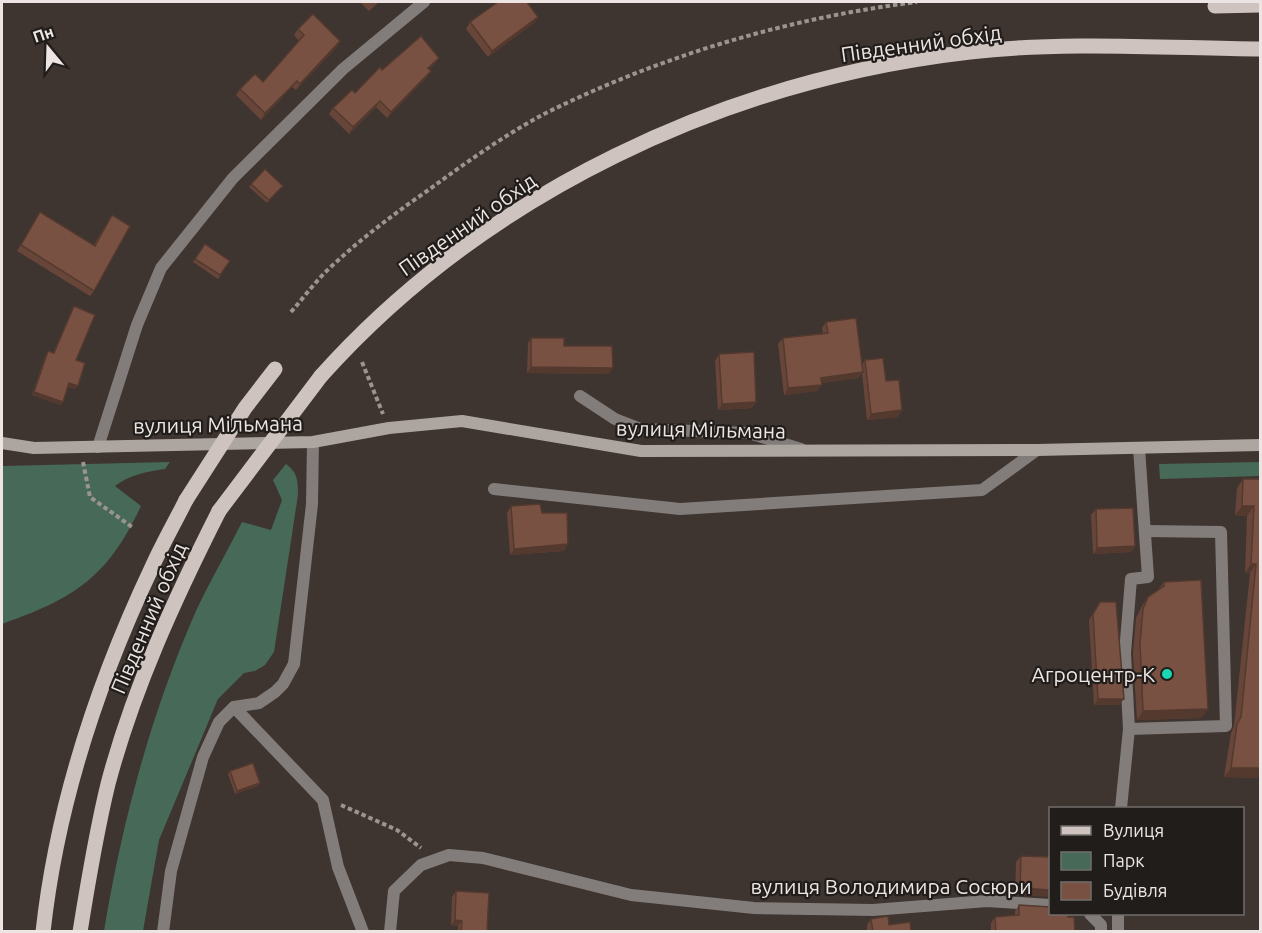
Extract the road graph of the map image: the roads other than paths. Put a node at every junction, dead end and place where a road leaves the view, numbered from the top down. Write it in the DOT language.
graph roads {
  1 [pos="424,2"];
  2 [pos="1260,5"];
  3 [pos="1215,6"];
  4 [pos="1260,49"];
  5 [pos="275,369"];
  6 [pos="580,396"];
  7 [pos="313,442"];
  8 [pos="2,443"];
  9 [pos="1260,445"];
  10 [pos="98,447"];
  11 [pos="1139,448"];
  12 [pos="1037,450"];
  13 [pos="805,451"];
  14 [pos="494,489"];
  15 [pos="1146,531"];
  16 [pos="234,707"];
  17 [pos="1129,729"];
  18 [pos="1121,807"];
  19 [pos="1049,905"];
  20 [pos="1091,915"];
  21 [pos="1118,915"];
  22 [pos="43,932"];
  23 [pos="80,932"];
  24 [pos="163,932"];
  25 [pos="363,932"];
  26 [pos="390,932"];
  27 [pos="1101,932"];
  28 [pos="1118,932"];
  1 -- 10 [label="street"];
  2 -- 3 [label="main road"];
  4 -- 23 [label="main road, Південний обхід, bridge"];
  5 -- 22 [label="main road, Південний обхід, bridge"];
  6 -- 13 [label="street"];
  7 -- 10 [label="street, вулиця Мільмана"];
  7 -- 13 [label="street, вулиця Мільмана"];
  7 -- 16 [label="street"];
  8 -- 10 [label="street, вулиця Мільмана"];
  9 -- 11 [label="street, вулиця Мільмана"];
  11 -- 12 [label="street, вулиця Мільмана"];
  11 -- 15 [label="street"];
  12 -- 13 [label="street, вулиця Мільмана"];
  12 -- 14 [label="street"];
  15 -- 17 [label="street"];
  15 -- 17 [label="street"];
  16 -- 24 [label="street"];
  16 -- 25 [label="street"];
  17 -- 18 [label="street"];
  19 -- 26 [label="street, вулиця Володимира Сосюри"];
  20 -- 27 [label="street"];
  21 -- 28 [label="street"];
}
